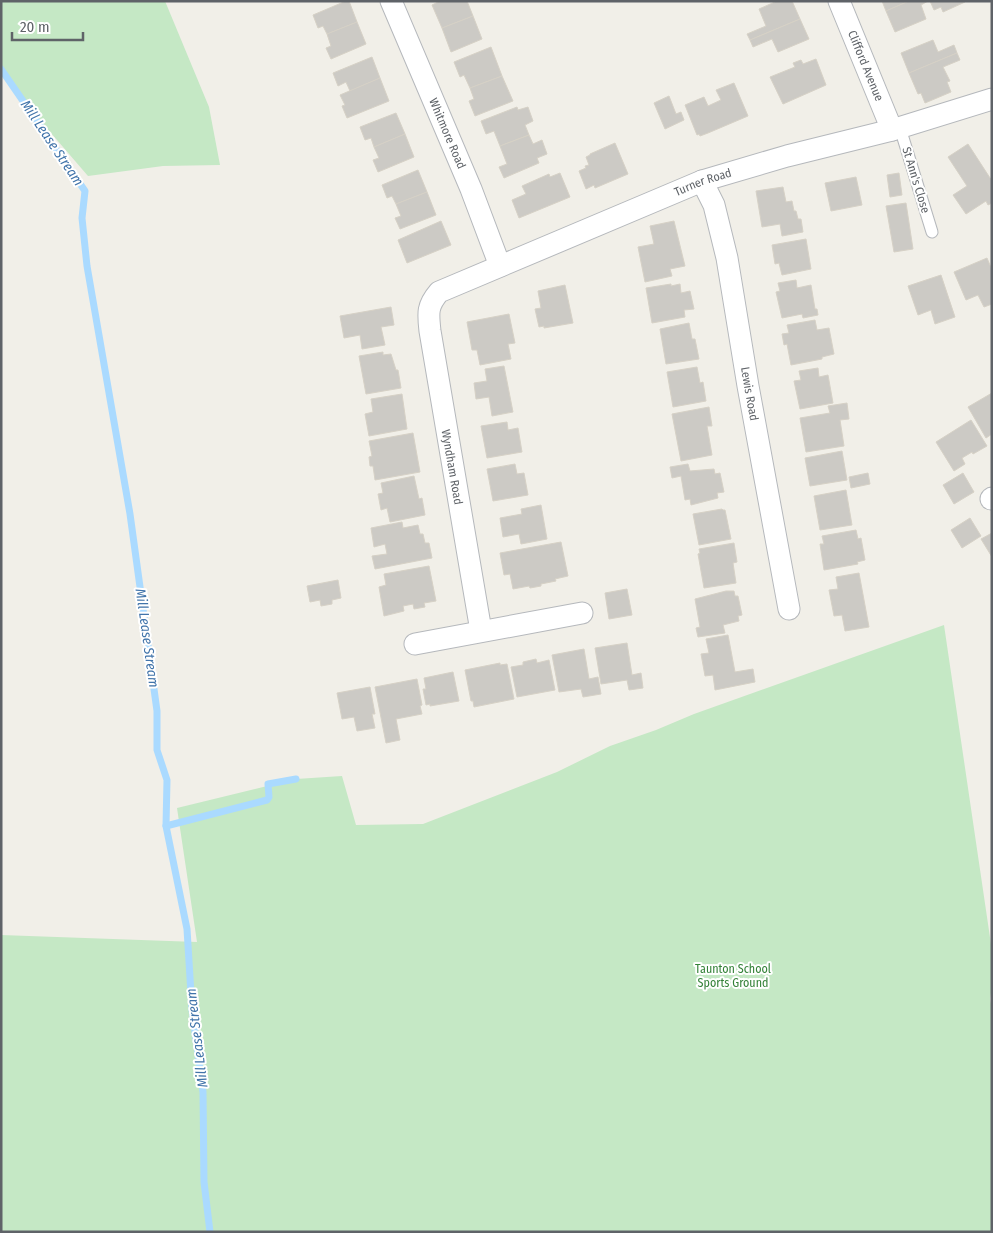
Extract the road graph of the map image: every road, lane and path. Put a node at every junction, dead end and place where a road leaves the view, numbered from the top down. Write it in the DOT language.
graph roads {
  1 [pos="391,1"];
  2 [pos="839,1"];
  3 [pos="992,100"];
  4 [pos="896,129"];
  5 [pos="702,181"];
  6 [pos="932,232"];
  7 [pos="500,266"];
  8 [pos="430,302"];
  9 [pos="789,609"];
  10 [pos="582,613"];
  11 [pos="480,632"];
  12 [pos="415,644"];
  1 -- 7 [label="street, Whitmore Road"];
  2 -- 4 [label="street, Clifford Avenue"];
  3 -- 4 [label="street, Turner Road"];
  4 -- 5 [label="street, Turner Road"];
  4 -- 6 [label="lane, St Ann's Close"];
  5 -- 7 [label="street, Turner Road"];
  5 -- 9 [label="street, Lewis Road"];
  7 -- 8 [label="street, Turner Road"];
  8 -- 11 [label="street, Wyndham Road"];
  10 -- 11 [label="street"];
  11 -- 12 [label="street"];
}
